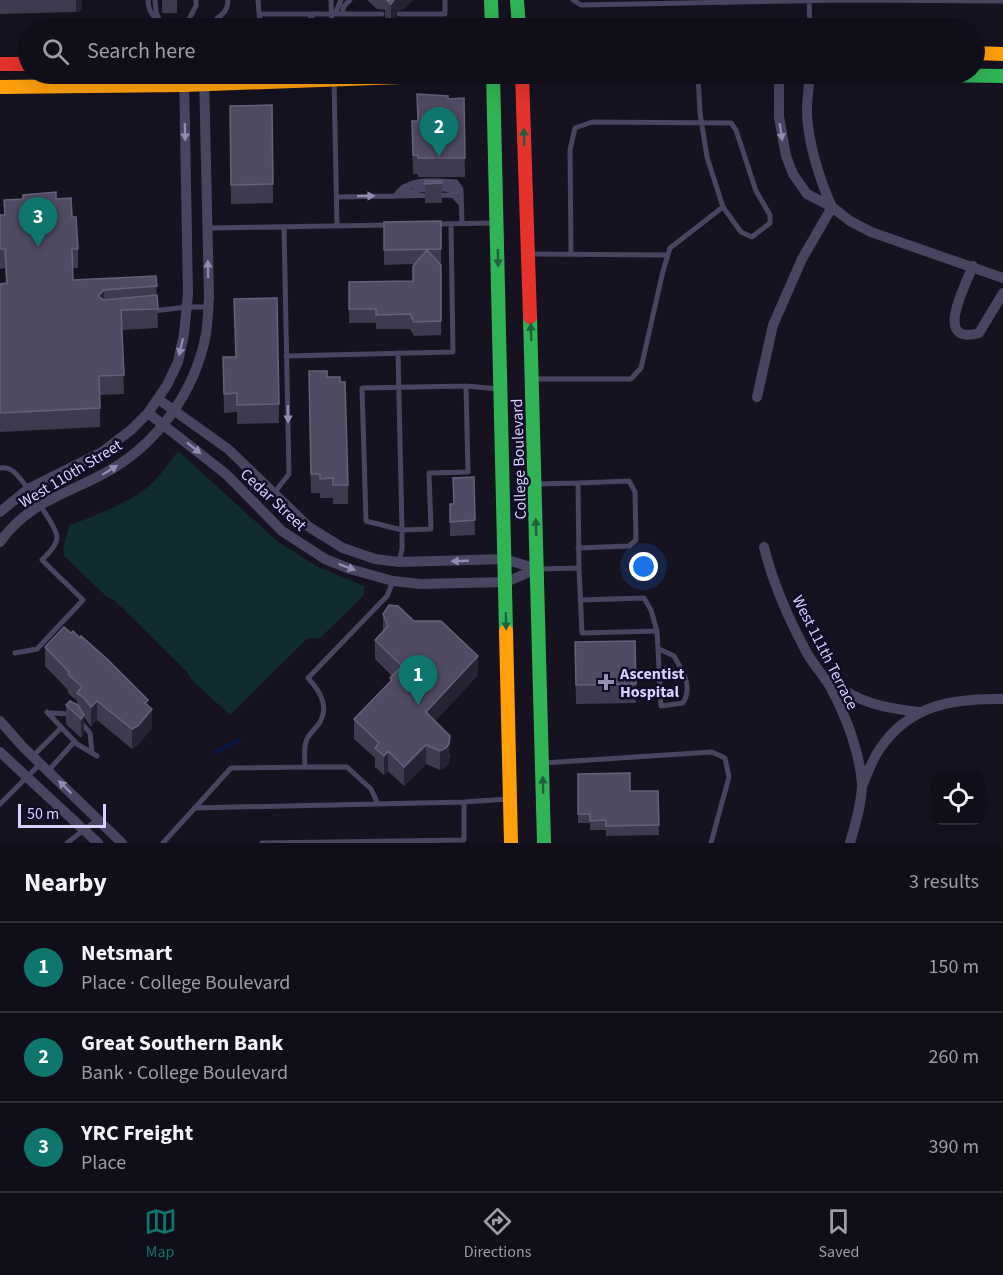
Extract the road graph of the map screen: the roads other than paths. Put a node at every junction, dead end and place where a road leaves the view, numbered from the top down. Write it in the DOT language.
graph roads {
  1 [pos="148,0"];
  2 [pos="155,0"];
  3 [pos="195,0"];
  4 [pos="228,0"];
  5 [pos="258,0"];
  6 [pos="334,0"];
  7 [pos="341,0"];
  8 [pos="350,0"];
  9 [pos="445,0"];
  10 [pos="491,0"];
  11 [pos="517,0"];
  12 [pos="573,0"];
  13 [pos="809,0"];
  14 [pos="845,0"];
  15 [pos="736,1"];
  16 [pos="1003,1"];
  17 [pos="259,14"];
  18 [pos="314,14"];
  19 [pos="333,14"];
  20 [pos="342,14"];
  21 [pos="382,14"];
  22 [pos="399,14"];
  23 [pos="155,18"];
  24 [pos="158,18"];
  25 [pos="189,18"];
  26 [pos="216,18"];
  27 [pos="260,18"];
  28 [pos="311,18"];
  29 [pos="333,18"];
  30 [pos="492,18"];
  31 [pos="518,18"];
  32 [pos="810,18"];
  33 [pos="985,53"];
  34 [pos="1003,54"];
  35 [pos="0,64"];
  36 [pos="18,64"];
  37 [pos="985,75"];
  38 [pos="1003,75"];
  39 [pos="69,84"];
  40 [pos="184,84"];
  41 [pos="204,84"];
  42 [pos="336,84"];
  43 [pos="493,84"];
  44 [pos="522,84"];
  45 [pos="699,84"];
  46 [pos="778,84"];
  47 [pos="809,84"];
  48 [pos="0,87"];
  49 [pos="702,122"];
  50 [pos="395,196"];
  51 [pos="336,197"];
  52 [pos="461,200"];
  53 [pos="723,207"];
  54 [pos="832,207"];
  55 [pos="462,223"];
  56 [pos="497,223"];
  57 [pos="429,224"];
  58 [pos="451,224"];
  59 [pos="396,225"];
  60 [pos="337,226"];
  61 [pos="284,227"];
  62 [pos="207,228"];
  63 [pos="186,229"];
  64 [pos="528,254"];
  65 [pos="571,255"];
  66 [pos="668,255"];
  67 [pos="974,266"];
  68 [pos="1003,278"];
  69 [pos="1003,293"];
  70 [pos="187,307"];
  71 [pos="208,307"];
  72 [pos="147,311"];
  73 [pos="398,353"];
  74 [pos="286,356"];
  75 [pos="532,379"];
  76 [pos="466,386"];
  77 [pos="398,387"];
  78 [pos="501,389"];
  79 [pos="756,397"];
  80 [pos="158,399"];
  81 [pos="174,409"];
  82 [pos="148,413"];
  83 [pos="164,425"];
  84 [pos="0,468"];
  85 [pos="578,483"];
  86 [pos="535,484"];
  87 [pos="28,489"];
  88 [pos="273,494"];
  89 [pos="39,506"];
  90 [pos="0,512"];
  91 [pos="402,530"];
  92 [pos="0,542"];
  93 [pos="764,547"];
  94 [pos="579,548"];
  95 [pos="505,559"];
  96 [pos="399,562"];
  97 [pos="579,568"];
  98 [pos="537,569"];
  99 [pos="393,581"];
  100 [pos="506,582"];
  101 [pos="580,600"];
  102 [pos="657,631"];
  103 [pos="659,649"];
  104 [pos="15,653"];
  105 [pos="824,677"];
  106 [pos="1003,699"];
  107 [pos="919,712"];
  108 [pos="0,721"];
  109 [pos="62,728"];
  110 [pos="75,741"];
  111 [pos="0,752"];
  112 [pos="543,762"];
  113 [pos="41,763"];
  114 [pos="305,767"];
  115 [pos="27,778"];
  116 [pos="862,787"];
  117 [pos="510,799"];
  118 [pos="464,802"];
  119 [pos="0,804"];
  120 [pos="378,804"];
  121 [pos="194,808"];
  122 [pos="98,819"];
  123 [pos="84,831"];
  124 [pos="67,843"];
  125 [pos="98,843"];
  126 [pos="122,843"];
  127 [pos="162,843"];
  128 [pos="262,843"];
  129 [pos="511,843"];
  130 [pos="544,843"];
  131 [pos="711,843"];
  132 [pos="850,843"];
  1 -- 23 [label="lane"];
  2 -- 24 [label="lane"];
  3 -- 25 [label="lane"];
  4 -- 26 [label="lane"];
  5 -- 17 [label="lane"];
  6 -- 19 [label="lane"];
  7 -- 19 [label="lane"];
  8 -- 20 [label="lane"];
  9 -- 22 [label="lane"];
  10 -- 30 [label="main road"];
  11 -- 31 [label="main road"];
  12 -- 15 [label="lane"];
  13 -- 14 [label="lane"];
  13 -- 15 [label="lane"];
  13 -- 32 [label="lane"];
  14 -- 16 [label="lane"];
  17 -- 18 [label="lane"];
  17 -- 27 [label="lane"];
  18 -- 19 [label="lane"];
  18 -- 28 [label="lane"];
  19 -- 20 [label="lane"];
  19 -- 29 [label="lane"];
  20 -- 21 [label="lane"];
  33 -- 34 [label="main road"];
  35 -- 36 [label="main road"];
  37 -- 38 [label="main road"];
  39 -- 48 [label="main road"];
  40 -- 63 [label="street, West 110th Street, one-way"];
  41 -- 62 [label="street, West 110th Street"];
  42 -- 51 [label="lane"];
  43 -- 56 [label="main road, College Boulevard"];
  64 -- 44 [label="main road, College Boulevard, one-way"];
  45 -- 49 [label="lane"];
  46 -- 54 [label="street, one-way"];
  47 -- 54 [label="street"];
  49 -- 53 [label="lane"];
  49 -- 53 [label="lane"];
  49 -- 65 [label="lane"];
  51 -- 50 [label="lane, one-way"];
  50 -- 52 [label="lane"];
  50 -- 52 [label="lane"];
  51 -- 60 [label="lane"];
  52 -- 55 [label="lane"];
  53 -- 66 [label="lane"];
  54 -- 67 [label="street"];
  54 -- 79 [label="street"];
  55 -- 56 [label="lane"];
  55 -- 58 [label="lane"];
  56 -- 78 [label="main road, College Boulevard, one-way"];
  57 -- 58 [label="lane"];
  58 -- 73 [label="lane"];
  59 -- 60 [label="lane"];
  60 -- 61 [label="lane"];
  61 -- 62 [label="lane"];
  61 -- 74 [label="lane"];
  62 -- 63 [label="street"];
  71 -- 62 [label="street, West 110th Street, one-way"];
  63 -- 70 [label="street, West 110th Street"];
  64 -- 65 [label="lane"];
  75 -- 64 [label="main road, College Boulevard, one-way"];
  65 -- 66 [label="lane"];
  66 -- 75 [label="lane"];
  67 -- 68 [label="street"];
  67 -- 69 [label="street"];
  70 -- 71 [label="lane"];
  70 -- 72 [label="lane"];
  70 -- 80 [label="street, West 110th Street, one-way"];
  71 -- 81 [label="street, West 110th Street"];
  73 -- 74 [label="lane"];
  73 -- 77 [label="lane"];
  74 -- 88 [label="lane, one-way"];
  75 -- 86 [label="main road, College Boulevard"];
  76 -- 77 [label="lane"];
  76 -- 78 [label="lane"];
  76 -- 91 [label="lane"];
  77 -- 91 [label="lane"];
  77 -- 91 [label="lane"];
  78 -- 95 [label="main road, College Boulevard"];
  80 -- 81 [label="street, Cedar Street"];
  80 -- 82 [label="street, West 110th Street"];
  81 -- 83 [label="street, West 110th Street"];
  81 -- 88 [label="street, Cedar Street"];
  82 -- 83 [label="street, Cedar Street"];
  82 -- 87 [label="street, West 110th Street"];
  89 -- 83 [label="street, West 110th Street, one-way"];
  83 -- 99 [label="street, Cedar Street, one-way"];
  84 -- 87 [label="lane"];
  85 -- 86 [label="lane"];
  85 -- 94 [label="lane"];
  85 -- 94 [label="lane"];
  98 -- 86 [label="main road, College Boulevard, one-way"];
  87 -- 89 [label="lane"];
  87 -- 90 [label="street, West 110th Street"];
  88 -- 96 [label="street, Cedar Street"];
  89 -- 92 [label="street, West 110th Street"];
  89 -- 104 [label="lane"];
  91 -- 96 [label="lane"];
  93 -- 105 [label="street, West 111th Terrace"];
  94 -- 97 [label="lane"];
  95 -- 96 [label="street, Cedar Street, one-way"];
  95 -- 98 [label="street, Cedar Street"];
  95 -- 100 [label="main road, College Boulevard"];
  96 -- 99 [label="street"];
  97 -- 98 [label="lane"];
  97 -- 101 [label="lane"];
  98 -- 100 [label="street, Cedar Street"];
  98 -- 112 [label="main road, College Boulevard"];
  99 -- 100 [label="street, Cedar Street"];
  99 -- 114 [label="lane"];
  100 -- 117 [label="main road, College Boulevard, one-way"];
  101 -- 102 [label="lane"];
  101 -- 102 [label="lane"];
  102 -- 103 [label="lane"];
  103 -- 103 [label="lane"];
  105 -- 107 [label="street"];
  105 -- 116 [label="street, West 111th Terrace"];
  106 -- 107 [label="street"];
  107 -- 116 [label="street"];
  108 -- 113 [label="street"];
  109 -- 110 [label="lane"];
  109 -- 110 [label="lane"];
  109 -- 113 [label="lane"];
  110 -- 113 [label="lane"];
  111 -- 115 [label="street"];
  130 -- 112 [label="main road, College Boulevard, one-way"];
  112 -- 131 [label="lane"];
  113 -- 115 [label="lane"];
  122 -- 113 [label="street, one-way"];
  114 -- 120 [label="lane"];
  114 -- 121 [label="lane"];
  115 -- 119 [label="lane"];
  115 -- 123 [label="street"];
  116 -- 132 [label="street, West 111th Terrace"];
  117 -- 118 [label="lane"];
  117 -- 129 [label="main road, College Boulevard"];
  118 -- 120 [label="lane"];
  118 -- 128 [label="lane"];
  120 -- 121 [label="lane"];
  121 -- 127 [label="lane"];
  122 -- 123 [label="lane"];
  122 -- 126 [label="street"];
  123 -- 124 [label="lane"];
  123 -- 125 [label="street"];
}
